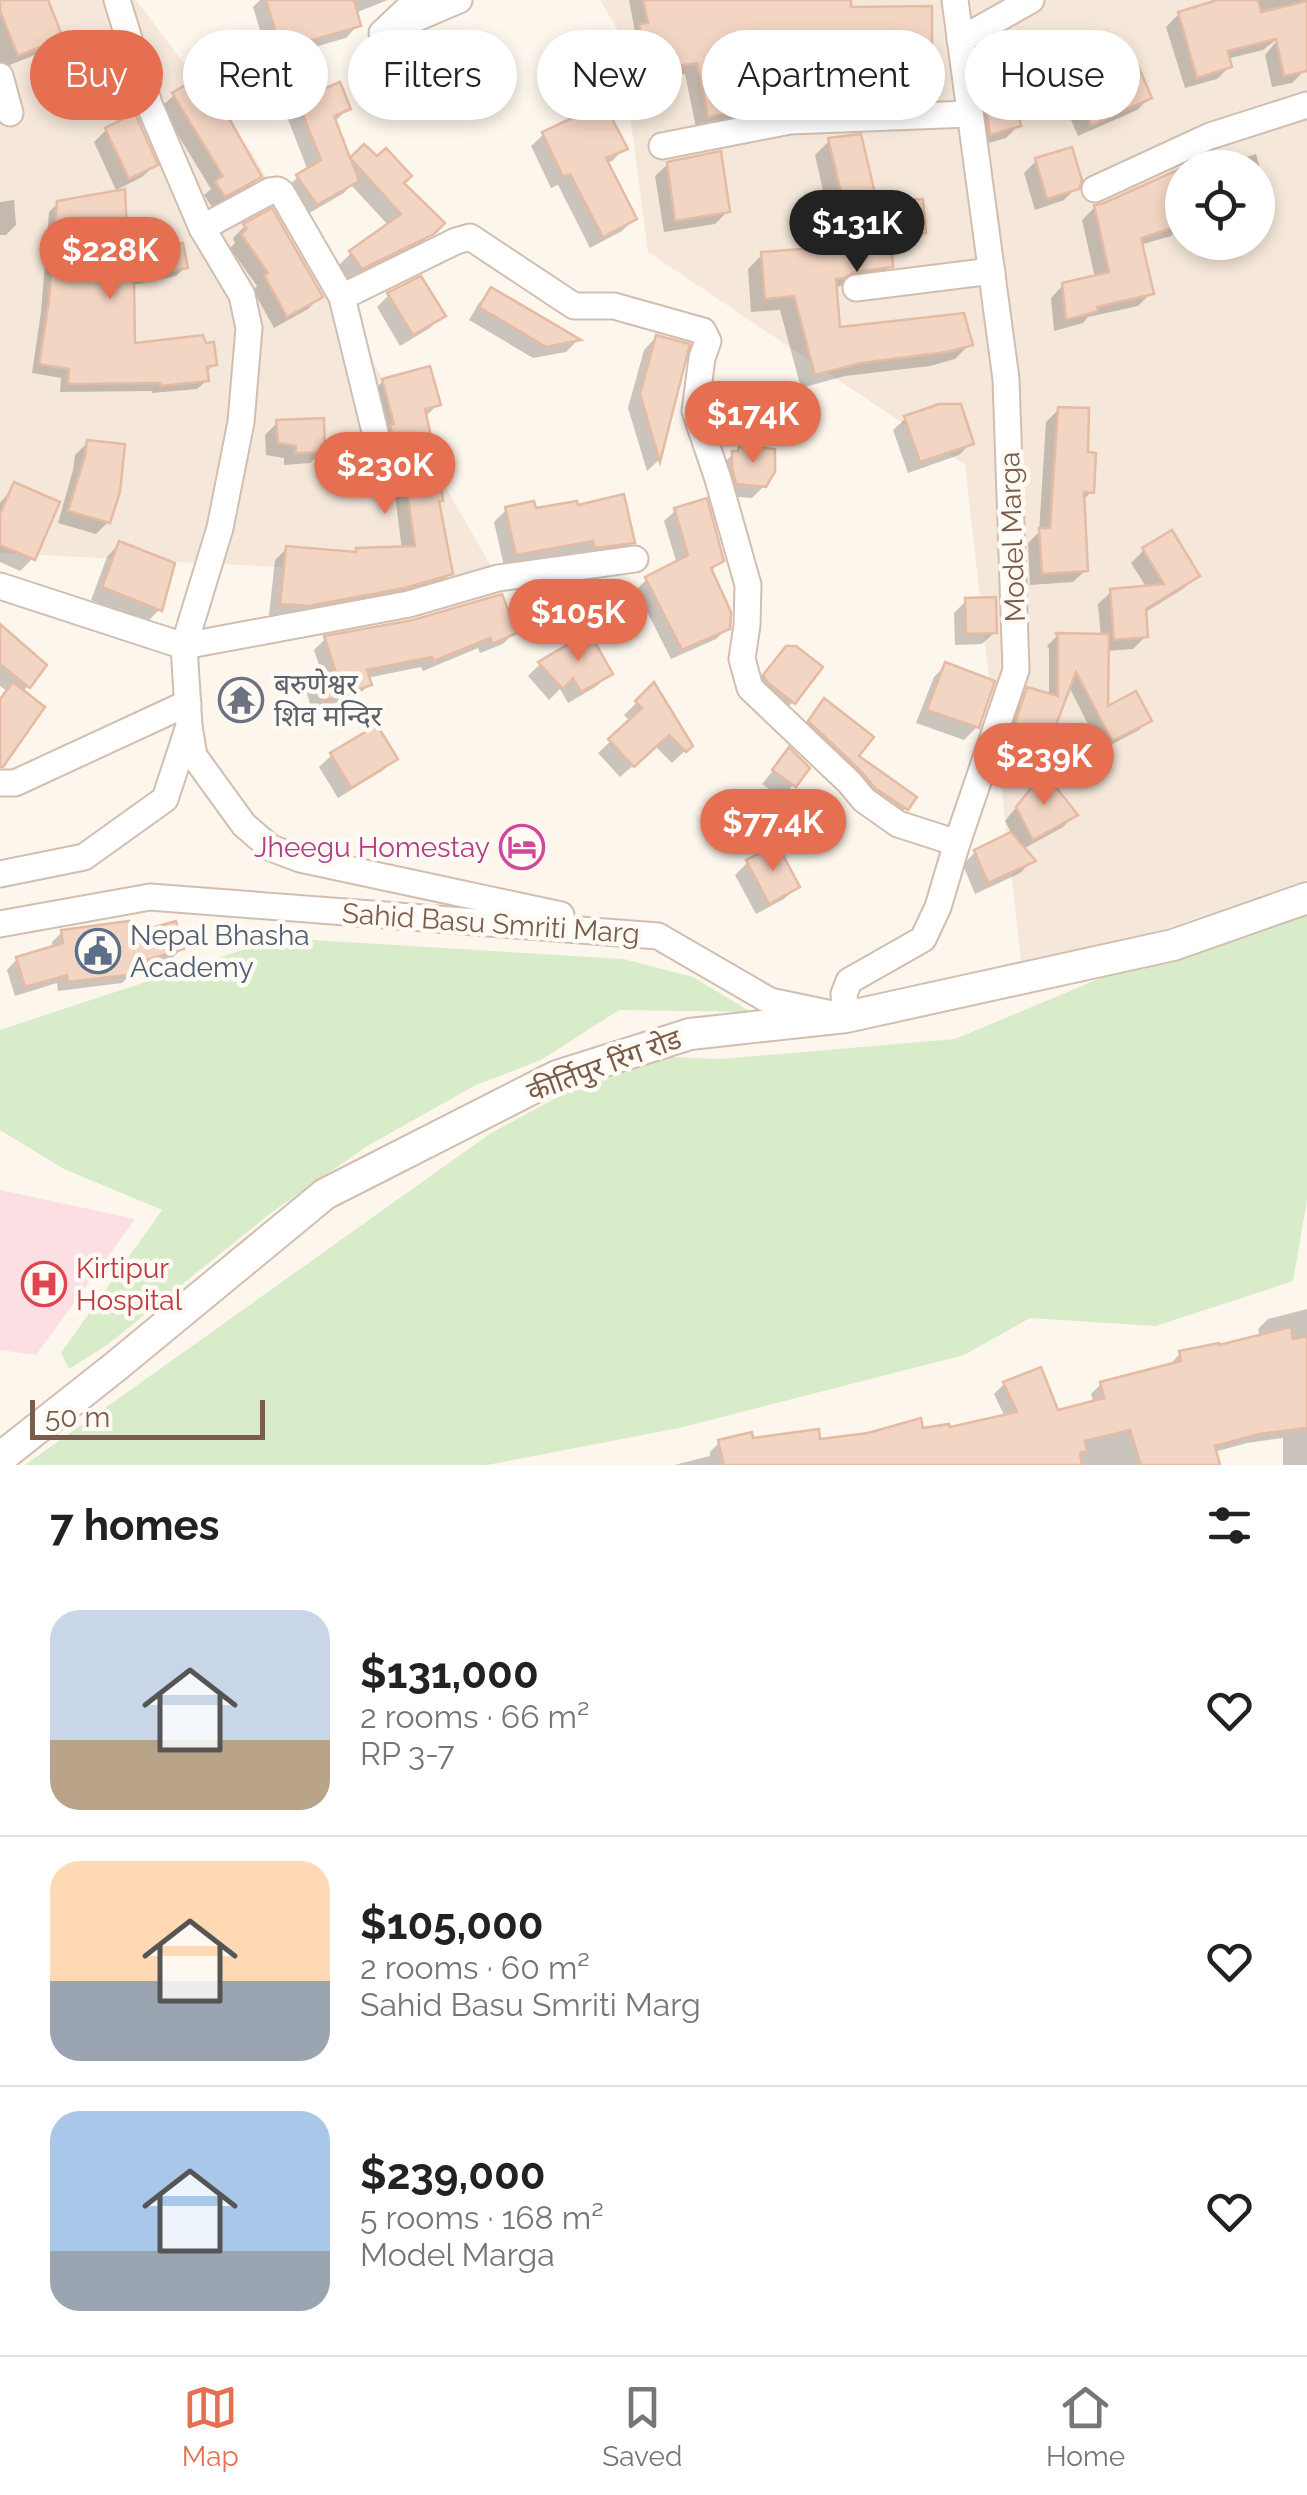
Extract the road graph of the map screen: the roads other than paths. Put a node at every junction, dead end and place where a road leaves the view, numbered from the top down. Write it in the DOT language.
graph roads {
  1 [pos="117,0"];
  2 [pos="416,0"];
  3 [pos="459,0"];
  4 [pos="955,0"];
  5 [pos="1031,0"];
  6 [pos="960,40"];
  7 [pos="0,76"];
  8 [pos="965,81"];
  9 [pos="1307,105"];
  10 [pos="10,113"];
  11 [pos="965,114"];
  12 [pos="970,120"];
  13 [pos="662,146"];
  14 [pos="1095,189"];
  15 [pos="202,228"];
  16 [pos="992,271"];
  17 [pos="856,288"];
  18 [pos="342,297"];
  19 [pos="376,436"];
  20 [pos="634,559"];
  21 [pos="0,586"];
  22 [pos="184,646"];
  23 [pos="188,714"];
  24 [pos="0,783"];
  25 [pos="957,843"];
  26 [pos="0,874"];
  27 [pos="1307,898"];
  28 [pos="0,924"];
  29 [pos="658,936"];
  30 [pos="846,1018"];
  31 [pos="0,1458"];
  1 -- 15 [label="street"];
  2 -- 3 [label="street"];
  4 -- 6 [label="street, Model Marga"];
  5 -- 6 [label="street"];
  6 -- 8 [label="street, Model Marga"];
  7 -- 10 [label="street"];
  9 -- 14 [label="street"];
  11 -- 13 [label="street"];
  12 -- 16 [label="street, Model Marga"];
  15 -- 18 [label="street"];
  15 -- 22 [label="street"];
  16 -- 17 [label="street"];
  16 -- 25 [label="street, Model Marga"];
  18 -- 19 [label="street"];
  18 -- 25 [label="street"];
  20 -- 22 [label="street"];
  21 -- 22 [label="street"];
  22 -- 23 [label="street"];
  23 -- 24 [label="street"];
  23 -- 26 [label="street"];
  23 -- 29 [label="street"];
  25 -- 30 [label="street, Model Marga"];
  27 -- 30 [label="street, कीर्तिपुर रिंग रोड"];
  28 -- 29 [label="street, Sahid Basu Smriti Marg"];
  29 -- 30 [label="street, Sahid Basu Smriti Marg"];
  30 -- 31 [label="street, कीर्तिपुर रिंग रोड"];
}
